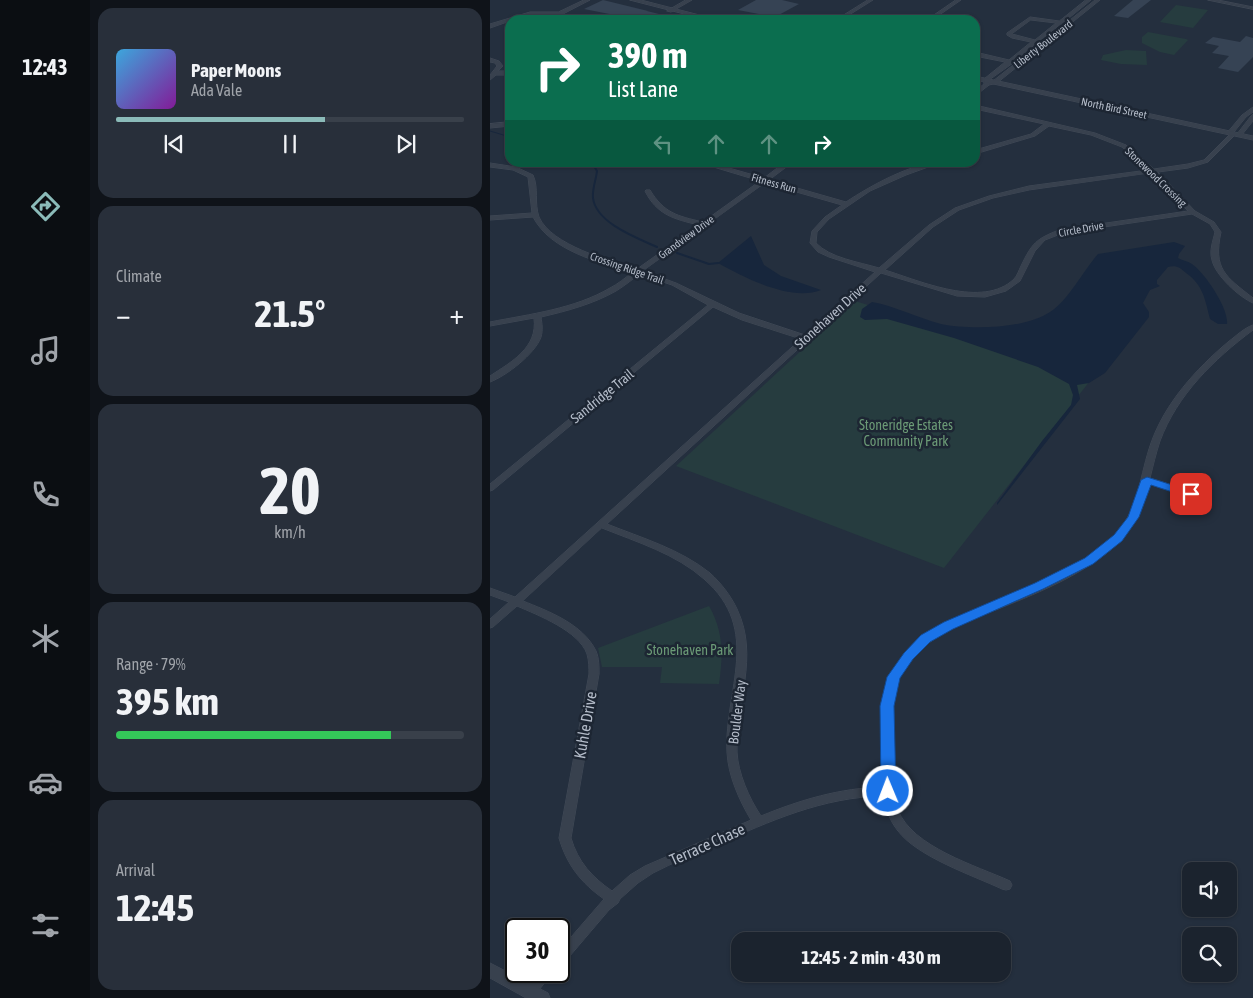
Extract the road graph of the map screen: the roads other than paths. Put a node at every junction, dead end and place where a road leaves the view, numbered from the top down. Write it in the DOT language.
graph roads {
  1 [pos="588,0"];
  2 [pos="623,0"];
  3 [pos="634,0"];
  4 [pos="690,0"];
  5 [pos="871,0"];
  6 [pos="959,0"];
  7 [pos="1089,0"];
  8 [pos="1098,0"];
  9 [pos="1210,0"];
  10 [pos="1253,8"];
  11 [pos="671,10"];
  12 [pos="524,15"];
  13 [pos="687,15"];
  14 [pos="694,15"];
  15 [pos="846,15"];
  16 [pos="936,15"];
  17 [pos="505,21"];
  18 [pos="1060,22"];
  19 [pos="1068,24"];
  20 [pos="490,26"];
  21 [pos="1034,42"];
  22 [pos="1043,44"];
  23 [pos="980,55"];
  24 [pos="490,60"];
  25 [pos="1010,62"];
  26 [pos="1019,62"];
  27 [pos="505,74"];
  28 [pos="492,75"];
  29 [pos="980,81"];
  30 [pos="989,82"];
  31 [pos="980,90"];
  32 [pos="980,108"];
  33 [pos="1253,109"];
  34 [pos="1253,117"];
  35 [pos="505,124"];
  36 [pos="1048,124"];
  37 [pos="490,126"];
  38 [pos="1233,135"];
  39 [pos="1253,140"];
  40 [pos="980,151"];
  41 [pos="490,165"];
  42 [pos="505,167"];
  43 [pos="506,167"];
  44 [pos="718,167"];
  45 [pos="783,167"];
  46 [pos="924,167"];
  47 [pos="1154,172"];
  48 [pos="764,180"];
  49 [pos="648,191"];
  50 [pos="847,204"];
  51 [pos="1193,212"];
  52 [pos="535,214"];
  53 [pos="490,218"];
  54 [pos="703,224"];
  55 [pos="881,270"];
  56 [pos="639,271"];
  57 [pos="1253,301"];
  58 [pos="713,304"];
  59 [pos="537,316"];
  60 [pos="490,324"];
  61 [pos="1253,327"];
  62 [pos="805,338"];
  63 [pos="490,380"];
  64 [pos="1147,480"];
  65 [pos="490,488"];
  66 [pos="1205,499"];
  67 [pos="600,524"];
  68 [pos="490,591"];
  69 [pos="515,602"];
  70 [pos="490,625"];
  71 [pos="888,791"];
  72 [pos="759,822"];
  73 [pos="1006,885"];
  74 [pos="614,899"];
  75 [pos="570,948"];
  76 [pos="490,970"];
  77 [pos="537,994"];
  1 -- 12 [label="street"];
  2 -- 11 [label="street"];
  3 -- 11 [label="street"];
  4 -- 11 [label="street"];
  5 -- 15 [label="street"];
  6 -- 16 [label="street"];
  7 -- 18 [label="street, Liberty Boulevard"];
  8 -- 19 [label="street, Liberty Boulevard"];
  9 -- 10 [label="street"];
  11 -- 13 [label="street"];
  11 -- 14 [label="street"];
  17 -- 20 [label="street"];
  18 -- 19 [label="street"];
  18 -- 21 [label="street, Liberty Boulevard"];
  18 -- 21 [label="street"];
  19 -- 22 [label="street, Liberty Boulevard"];
  21 -- 22 [label="street"];
  21 -- 25 [label="street, Liberty Boulevard"];
  22 -- 26 [label="street, Liberty Boulevard"];
  23 -- 25 [label="street"];
  24 -- 28 [label="street"];
  25 -- 26 [label="street"];
  25 -- 30 [label="street, Liberty Boulevard"];
  26 -- 30 [label="street, Liberty Boulevard"];
  27 -- 28 [label="street"];
  29 -- 30 [label="street, North Bird Street"];
  30 -- 31 [label="street, Liberty Boulevard"];
  30 -- 38 [label="street, North Bird Street"];
  32 -- 36 [label="street, Stonewood Crossing"];
  33 -- 38 [label="street, Stonehaven Drive"];
  34 -- 38 [label="street, Stonehaven Drive"];
  35 -- 37 [label="street"];
  36 -- 40 [label="street"];
  36 -- 47 [label="street, Stonewood Crossing"];
  38 -- 39 [label="street, North Bird Street"];
  38 -- 47 [label="street, Stonehaven Drive"];
  41 -- 42 [label="street"];
  43 -- 52 [label="street"];
  44 -- 48 [label="street, Fitness Run"];
  45 -- 48 [label="street, Grandview Drive"];
  46 -- 50 [label="street"];
  47 -- 51 [label="street, Stonewood Crossing"];
  47 -- 55 [label="street, Stonehaven Drive"];
  48 -- 50 [label="street, Fitness Run"];
  48 -- 54 [label="street, Grandview Drive"];
  49 -- 54 [label="street"];
  50 -- 55 [label="street"];
  51 -- 55 [label="street, Circle Drive"];
  51 -- 57 [label="street, Stonewood Crossing"];
  52 -- 53 [label="street"];
  52 -- 56 [label="street, Crossing Ridge Trail"];
  54 -- 56 [label="street, Grandview Drive"];
  55 -- 62 [label="street, Stonehaven Drive"];
  56 -- 58 [label="street, Crossing Ridge Trail"];
  56 -- 59 [label="street, Grandview Drive"];
  58 -- 62 [label="street, Crossing Ridge Trail"];
  58 -- 65 [label="street, Sandridge Trail"];
  59 -- 60 [label="street, Grandview Drive"];
  59 -- 63 [label="street"];
  61 -- 64 [label="street"];
  62 -- 67 [label="street, Stonehaven Drive"];
  64 -- 66 [label="street"];
  64 -- 71 [label="street"];
  67 -- 69 [label="street, Stonehaven Drive"];
  67 -- 72 [label="street, Boulder Way"];
  68 -- 69 [label="street, Kuhle Drive"];
  69 -- 70 [label="street, Stonehaven Drive"];
  69 -- 74 [label="street, Kuhle Drive"];
  71 -- 72 [label="street, Terrace Chase"];
  71 -- 73 [label="street"];
  72 -- 74 [label="street, Terrace Chase"];
  74 -- 75 [label="street, Terrace Chase"];
  76 -- 77 [label="street"];
}
